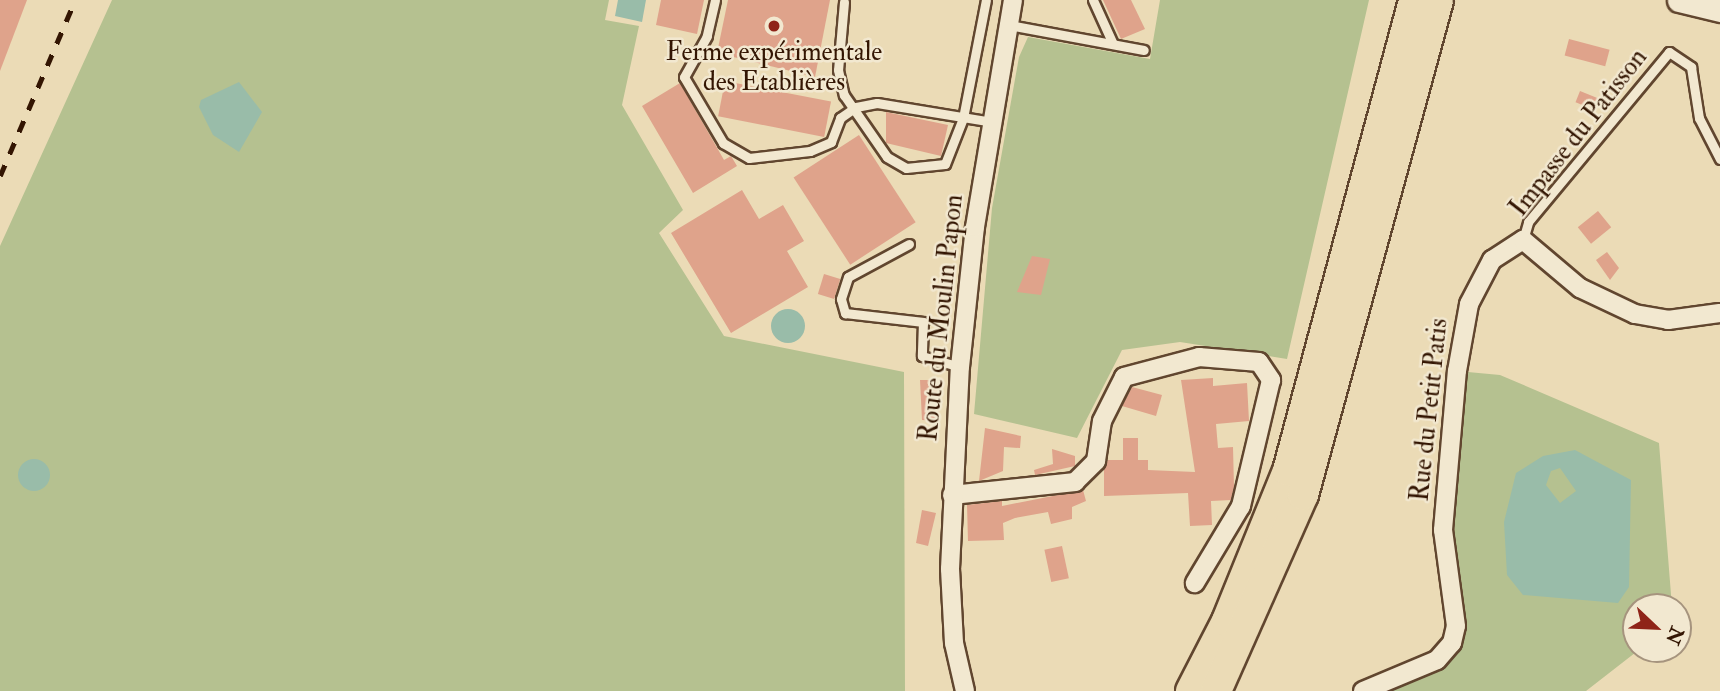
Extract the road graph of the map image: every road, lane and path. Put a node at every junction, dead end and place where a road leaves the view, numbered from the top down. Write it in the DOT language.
graph roads {
  1 [pos="715,0"];
  2 [pos="986,0"];
  3 [pos="1013,0"];
  4 [pos="1093,0"];
  5 [pos="1414,0"];
  6 [pos="1438,0"];
  7 [pos="1685,1"];
  8 [pos="844,2"];
  9 [pos="1720,12"];
  10 [pos="1009,25"];
  11 [pos="1113,44"];
  12 [pos="1144,50"];
  13 [pos="856,107"];
  14 [pos="963,118"];
  15 [pos="993,122"];
  16 [pos="1720,159"];
  17 [pos="1523,240"];
  18 [pos="909,244"];
  19 [pos="1720,313"];
  20 [pos="960,367"];
  21 [pos="952,495"];
  22 [pos="1195,583"];
  23 [pos="965,691"];
  24 [pos="1191,691"];
  25 [pos="1216,691"];
  26 [pos="1363,691"];
  1 -- 13 [label="lane"];
  2 -- 14 [label="lane"];
  3 -- 10 [label="street, Route du Moulin Papon"];
  4 -- 11 [label="lane"];
  5 -- 24 [label="highway"];
  6 -- 25 [label="highway"];
  7 -- 9 [label="main road"];
  8 -- 13 [label="lane"];
  10 -- 11 [label="lane"];
  10 -- 15 [label="street, Route du Moulin Papon"];
  11 -- 12 [label="lane"];
  13 -- 14 [label="lane"];
  13 -- 14 [label="lane"];
  14 -- 15 [label="lane"];
  15 -- 20 [label="street, Route du Moulin Papon"];
  16 -- 17 [label="lane, Impasse du Patisson"];
  17 -- 19 [label="street"];
  17 -- 26 [label="street, Rue du Petit Patis"];
  18 -- 20 [label="lane"];
  20 -- 21 [label="street, Route du Moulin Papon"];
  21 -- 22 [label="street"];
  21 -- 23 [label="street, Route du Moulin Papon"];
}
